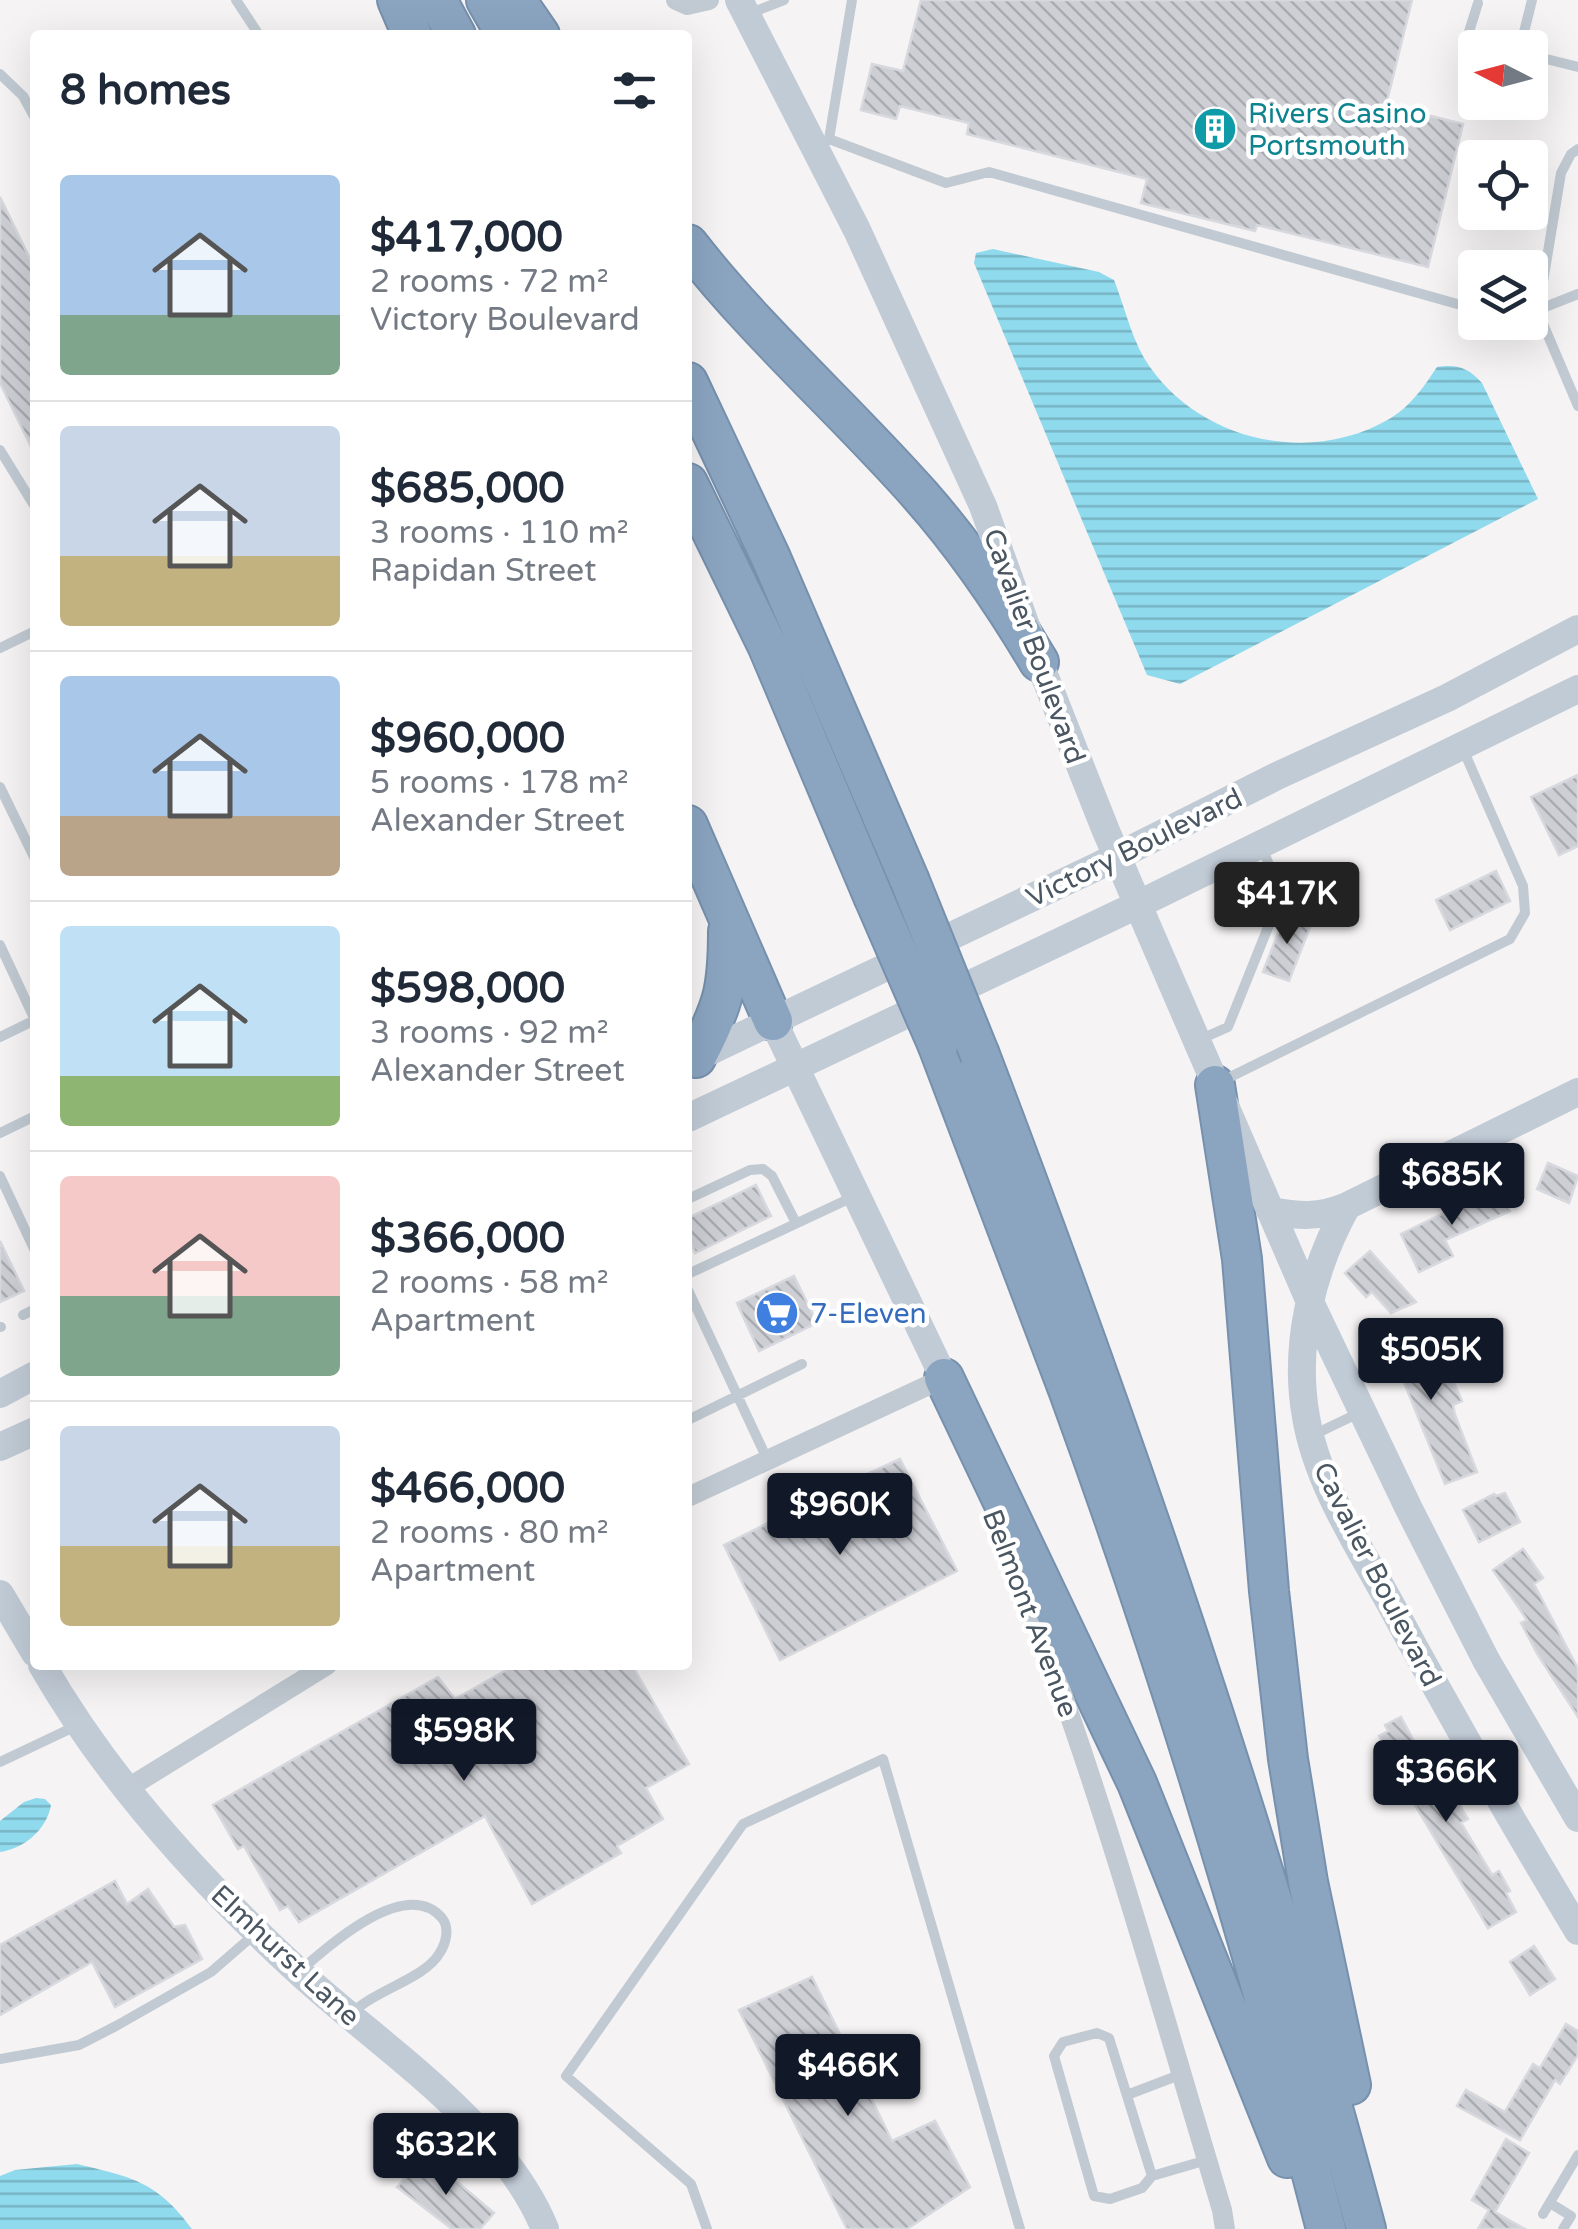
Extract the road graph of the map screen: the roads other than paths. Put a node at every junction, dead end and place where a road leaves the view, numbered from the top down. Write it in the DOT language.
graph roads {
  1 [pos="236,0"];
  2 [pos="397,0"];
  3 [pos="436,0"];
  4 [pos="486,0"];
  5 [pos="516,0"];
  6 [pos="676,0"];
  7 [pos="709,0"];
  8 [pos="784,0"];
  9 [pos="852,0"];
  10 [pos="1532,0"];
  11 [pos="1478,3"];
  12 [pos="743,7"];
  13 [pos="256,30"];
  14 [pos="410,30"];
  15 [pos="453,30"];
  16 [pos="503,30"];
  17 [pos="537,30"];
  18 [pos="1470,30"];
  19 [pos="1524,30"];
  20 [pos="1548,60"];
  21 [pos="1578,67"];
  22 [pos="0,74"];
  23 [pos="30,108"];
  24 [pos="822,144"];
  25 [pos="1578,150"];
  26 [pos="692,249"];
  27 [pos="1546,250"];
  28 [pos="1578,294"];
  29 [pos="1458,304"];
  30 [pos="1548,306"];
  31 [pos="1547,340"];
  32 [pos="692,390"];
  33 [pos="1578,406"];
  34 [pos="0,450"];
  35 [pos="692,491"];
  36 [pos="30,499"];
  37 [pos="1578,629"];
  38 [pos="30,633"];
  39 [pos="0,648"];
  40 [pos="1039,662"];
  41 [pos="1578,690"];
  42 [pos="1462,747"];
  43 [pos="0,787"];
  44 [pos="692,834"];
  45 [pos="1260,844"];
  46 [pos="30,849"];
  47 [pos="1117,856"];
  48 [pos="1137,905"];
  49 [pos="728,918"];
  50 [pos="0,945"];
  51 [pos="30,1009"];
  52 [pos="30,1022"];
  53 [pos="773,1022"];
  54 [pos="0,1037"];
  55 [pos="1196,1042"];
  56 [pos="692,1060"];
  57 [pos="794,1067"];
  58 [pos="1215,1085"];
  59 [pos="1578,1092"];
  60 [pos="692,1116"];
  61 [pos="30,1118"];
  62 [pos="0,1133"];
  63 [pos="0,1176"];
  64 [pos="856,1195"];
  65 [pos="692,1196"];
  66 [pos="1347,1206"];
  67 [pos="1270,1211"];
  68 [pos="796,1224"];
  69 [pos="30,1240"];
  70 [pos="692,1272"];
  71 [pos="692,1299"];
  72 [pos="1310,1302"];
  73 [pos="30,1312"];
  74 [pos="22,1316"];
  75 [pos="802,1364"];
  76 [pos="30,1378"];
  77 [pos="944,1378"];
  78 [pos="0,1394"];
  79 [pos="737,1395"];
  80 [pos="1362,1411"];
  81 [pos="692,1418"];
  82 [pos="30,1433"];
  83 [pos="1310,1437"];
  84 [pos="0,1448"];
  85 [pos="769,1462"];
  86 [pos="692,1496"];
  87 [pos="0,1594"];
  88 [pos="30,1642"];
  89 [pos="47,1670"];
  90 [pos="319,1670"];
  91 [pos="80,1724"];
  92 [pos="0,1762"];
  93 [pos="128,1788"];
  94 [pos="1578,1818"];
  95 [pos="1578,1931"];
  96 [pos="257,1932"];
  97 [pos="299,1972"];
  98 [pos="350,2016"];
  99 [pos="0,2058"];
  100 [pos="1182,2074"];
  101 [pos="1127,2095"];
  102 [pos="1578,2155"];
  103 [pos="1207,2160"];
  104 [pos="1152,2176"];
  105 [pos="1550,2203"];
  106 [pos="1543,2214"];
  107 [pos="544,2229"];
  108 [pos="708,2229"];
  109 [pos="1020,2229"];
  110 [pos="1225,2229"];
  111 [pos="1323,2229"];
  112 [pos="1366,2229"];
  113 [pos="1383,2229"];
  114 [pos="1563,2229"];
  1 -- 13 [label="lane"];
  2 -- 14 [label="highway"];
  3 -- 15 [label="highway"];
  4 -- 16 [label="highway"];
  5 -- 17 [label="highway"];
  6 -- 7 [label="street"];
  8 -- 12 [label="lane"];
  9 -- 24 [label="lane"];
  10 -- 19 [label="lane"];
  11 -- 18 [label="lane"];
  12 -- 24 [label="main road, Cavalier Boulevard"];
  20 -- 21 [label="lane"];
  22 -- 23 [label="lane"];
  24 -- 29 [label="lane"];
  24 -- 40 [label="main road, Cavalier Boulevard"];
  25 -- 27 [label="lane"];
  26 -- 40 [label="highway"];
  28 -- 30 [label="lane"];
  31 -- 33 [label="lane"];
  32 -- 112 [label="highway, bridge"];
  34 -- 36 [label="lane"];
  35 -- 111 [label="highway, bridge"];
  37 -- 47 [label="main road, Victory Boulevard"];
  38 -- 39 [label="lane"];
  40 -- 47 [label="main road, Cavalier Boulevard"];
  41 -- 42 [label="main road, Victory Boulevard"];
  42 -- 45 [label="main road, Victory Boulevard"];
  42 -- 58 [label="lane"];
  43 -- 46 [label="lane"];
  44 -- 49 [label="highway"];
  45 -- 48 [label="main road, Victory Boulevard"];
  45 -- 55 [label="lane"];
  47 -- 48 [label="main road, Cavalier Boulevard"];
  47 -- 53 [label="main road, Victory Boulevard"];
  48 -- 55 [label="main road, Cavalier Boulevard"];
  48 -- 57 [label="main road, Victory Boulevard"];
  49 -- 53 [label="highway"];
  49 -- 56 [label="highway"];
  50 -- 51 [label="lane"];
  52 -- 54 [label="lane"];
  53 -- 56 [label="main road, Victory Boulevard"];
  53 -- 57 [label="main road, Belmont Avenue"];
  55 -- 58 [label="main road, Cavalier Boulevard"];
  57 -- 60 [label="main road, Victory Boulevard"];
  57 -- 64 [label="main road, Belmont Avenue"];
  58 -- 67 [label="main road, Cavalier Boulevard"];
  58 -- 113 [label="highway"];
  59 -- 66 [label="main road"];
  61 -- 62 [label="lane"];
  63 -- 69 [label="lane"];
  64 -- 68 [label="lane"];
  64 -- 77 [label="main road, Belmont Avenue"];
  65 -- 68 [label="lane"];
  66 -- 67 [label="main road"];
  66 -- 72 [label="main road"];
  67 -- 72 [label="main road, Cavalier Boulevard"];
  68 -- 70 [label="lane"];
  71 -- 79 [label="lane"];
  72 -- 80 [label="main road, Cavalier Boulevard"];
  72 -- 83 [label="main road, Cavalier Boulevard"];
  73 -- 74 [label="lane"];
  75 -- 79 [label="lane"];
  76 -- 78 [label="main road"];
  77 -- 85 [label="street"];
  77 -- 100 [label="street, Belmont Avenue"];
  77 -- 111 [label="highway"];
  79 -- 81 [label="lane"];
  79 -- 85 [label="lane"];
  80 -- 83 [label="lane"];
  80 -- 94 [label="main road, Cavalier Boulevard"];
  82 -- 84 [label="main road"];
  83 -- 95 [label="main road, Cavalier Boulevard"];
  85 -- 86 [label="street"];
  87 -- 88 [label="main road, Elmhurst Lane"];
  89 -- 91 [label="main road, Elmhurst Lane"];
  90 -- 93 [label="street"];
  91 -- 92 [label="lane"];
  91 -- 93 [label="main road, Elmhurst Lane"];
  93 -- 96 [label="main road, Elmhurst Lane"];
  96 -- 97 [label="main road, Elmhurst Lane"];
  96 -- 99 [label="lane"];
  97 -- 98 [label="main road, Elmhurst Lane"];
  97 -- 98 [label="lane"];
  98 -- 107 [label="main road, Elmhurst Lane"];
  100 -- 101 [label="lane"];
  100 -- 103 [label="street, Belmont Avenue"];
  101 -- 104 [label="lane"];
  101 -- 104 [label="lane"];
  102 -- 105 [label="lane"];
  103 -- 104 [label="lane"];
  103 -- 110 [label="street, Belmont Avenue"];
  105 -- 106 [label="lane"];
  105 -- 114 [label="lane"];
  108 -- 109 [label="lane"];
}
